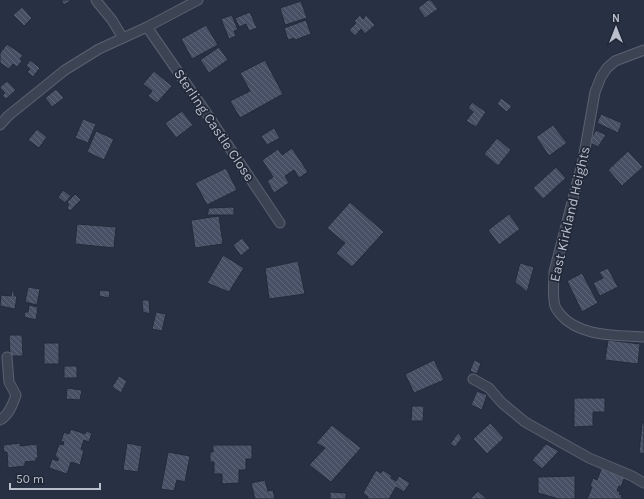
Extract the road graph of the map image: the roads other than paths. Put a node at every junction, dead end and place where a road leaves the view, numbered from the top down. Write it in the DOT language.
graph roads {
  1 [pos="96,0"];
  2 [pos="198,0"];
  3 [pos="147,27"];
  4 [pos="123,38"];
  5 [pos="644,50"];
  6 [pos="0,125"];
  7 [pos="280,223"];
  8 [pos="644,337"];
  9 [pos="7,357"];
  10 [pos="473,379"];
  11 [pos="0,420"];
  12 [pos="644,484"];
  1 -- 4 [label="street"];
  2 -- 3 [label="street"];
  3 -- 4 [label="street"];
  3 -- 7 [label="street, Sterling Castle Close"];
  4 -- 6 [label="street"];
  5 -- 8 [label="street, East Kirkland Heights"];
  9 -- 11 [label="street"];
  10 -- 12 [label="street"];
}
